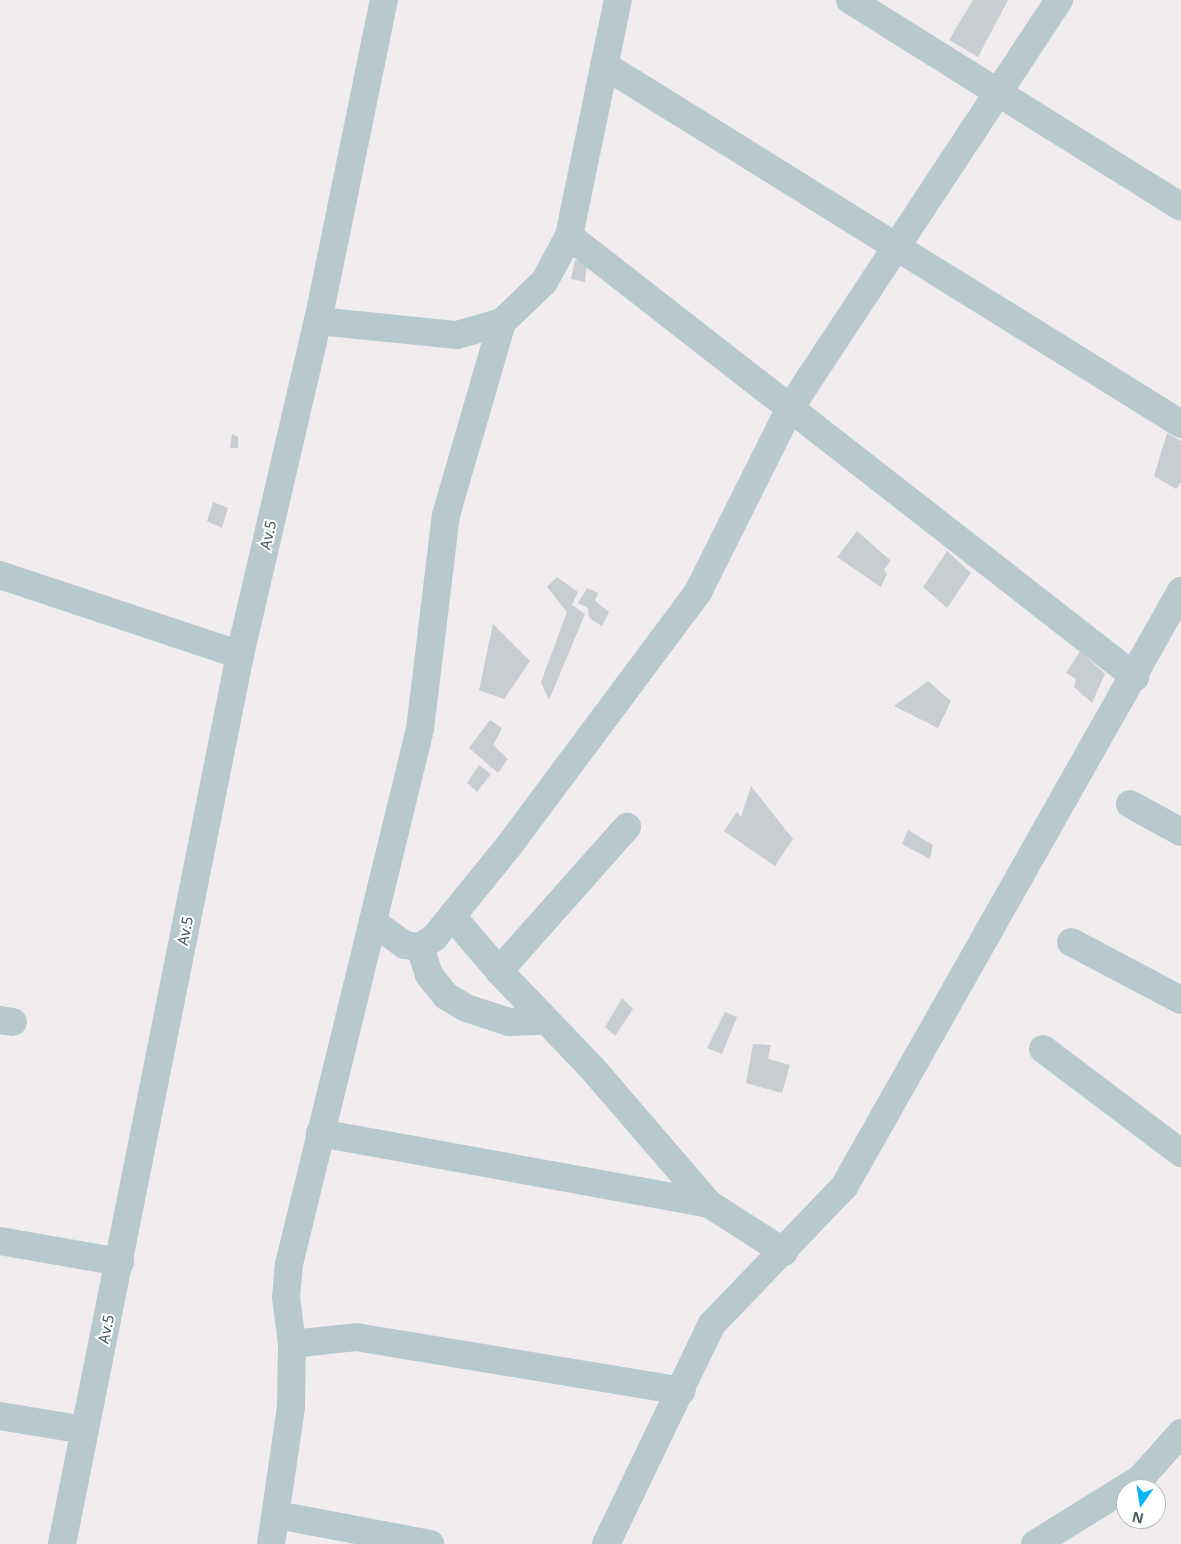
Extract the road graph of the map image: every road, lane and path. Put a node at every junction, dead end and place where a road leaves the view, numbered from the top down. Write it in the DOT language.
graph roads {
  1 [pos="384,0"];
  2 [pos="618,0"];
  3 [pos="850,0"];
  4 [pos="1059,0"];
  5 [pos="604,65"];
  6 [pos="998,92"];
  7 [pos="1181,207"];
  8 [pos="569,236"];
  9 [pos="896,246"];
  10 [pos="318,321"];
  11 [pos="502,322"];
  12 [pos="790,408"];
  13 [pos="1181,424"];
  14 [pos="0,575"];
  15 [pos="1181,591"];
  16 [pos="240,655"];
  17 [pos="1135,677"];
  18 [pos="1130,804"];
  19 [pos="627,827"];
  20 [pos="1181,832"];
  21 [pos="452,916"];
  22 [pos="372,922"];
  23 [pos="1071,942"];
  24 [pos="420,947"];
  25 [pos="499,971"];
  26 [pos="1181,1000"];
  27 [pos="544,1020"];
  28 [pos="1043,1049"];
  29 [pos="320,1133"];
  30 [pos="1181,1153"];
  31 [pos="709,1204"];
  32 [pos="0,1241"];
  33 [pos="784,1252"];
  34 [pos="120,1262"];
  35 [pos="292,1344"];
  36 [pos="682,1391"];
  37 [pos="0,1416"];
  38 [pos="85,1430"];
  39 [pos="1181,1433"];
  40 [pos="277,1515"];
  41 [pos="62,1544"];
  42 [pos="271,1544"];
  43 [pos="430,1544"];
  44 [pos="606,1544"];
  45 [pos="1035,1544"];
  1 -- 10 [label="street, Av.5"];
  2 -- 5 [label="street"];
  3 -- 6 [label="street"];
  4 -- 6 [label="street"];
  5 -- 8 [label="street"];
  5 -- 9 [label="street"];
  6 -- 7 [label="street"];
  6 -- 9 [label="street"];
  8 -- 11 [label="street"];
  8 -- 12 [label="street"];
  9 -- 12 [label="street"];
  9 -- 13 [label="street"];
  10 -- 11 [label="street"];
  10 -- 16 [label="street, Av.5"];
  11 -- 22 [label="street"];
  12 -- 17 [label="street"];
  12 -- 21 [label="street"];
  14 -- 16 [label="street"];
  15 -- 17 [label="street"];
  16 -- 34 [label="street, Av.5"];
  17 -- 33 [label="street"];
  18 -- 20 [label="street"];
  19 -- 25 [label="street"];
  21 -- 24 [label="street"];
  21 -- 25 [label="street"];
  22 -- 24 [label="street"];
  22 -- 29 [label="street"];
  23 -- 26 [label="street"];
  24 -- 27 [label="street"];
  25 -- 27 [label="street"];
  27 -- 31 [label="street"];
  28 -- 30 [label="street"];
  29 -- 31 [label="street"];
  29 -- 35 [label="street"];
  31 -- 33 [label="street"];
  32 -- 34 [label="street"];
  33 -- 36 [label="street"];
  34 -- 38 [label="street, Av.5"];
  35 -- 36 [label="street"];
  35 -- 40 [label="street"];
  36 -- 44 [label="street"];
  37 -- 38 [label="street"];
  38 -- 41 [label="street, Av.5"];
  39 -- 45 [label="street"];
  40 -- 42 [label="street"];
  40 -- 43 [label="street"];
}
